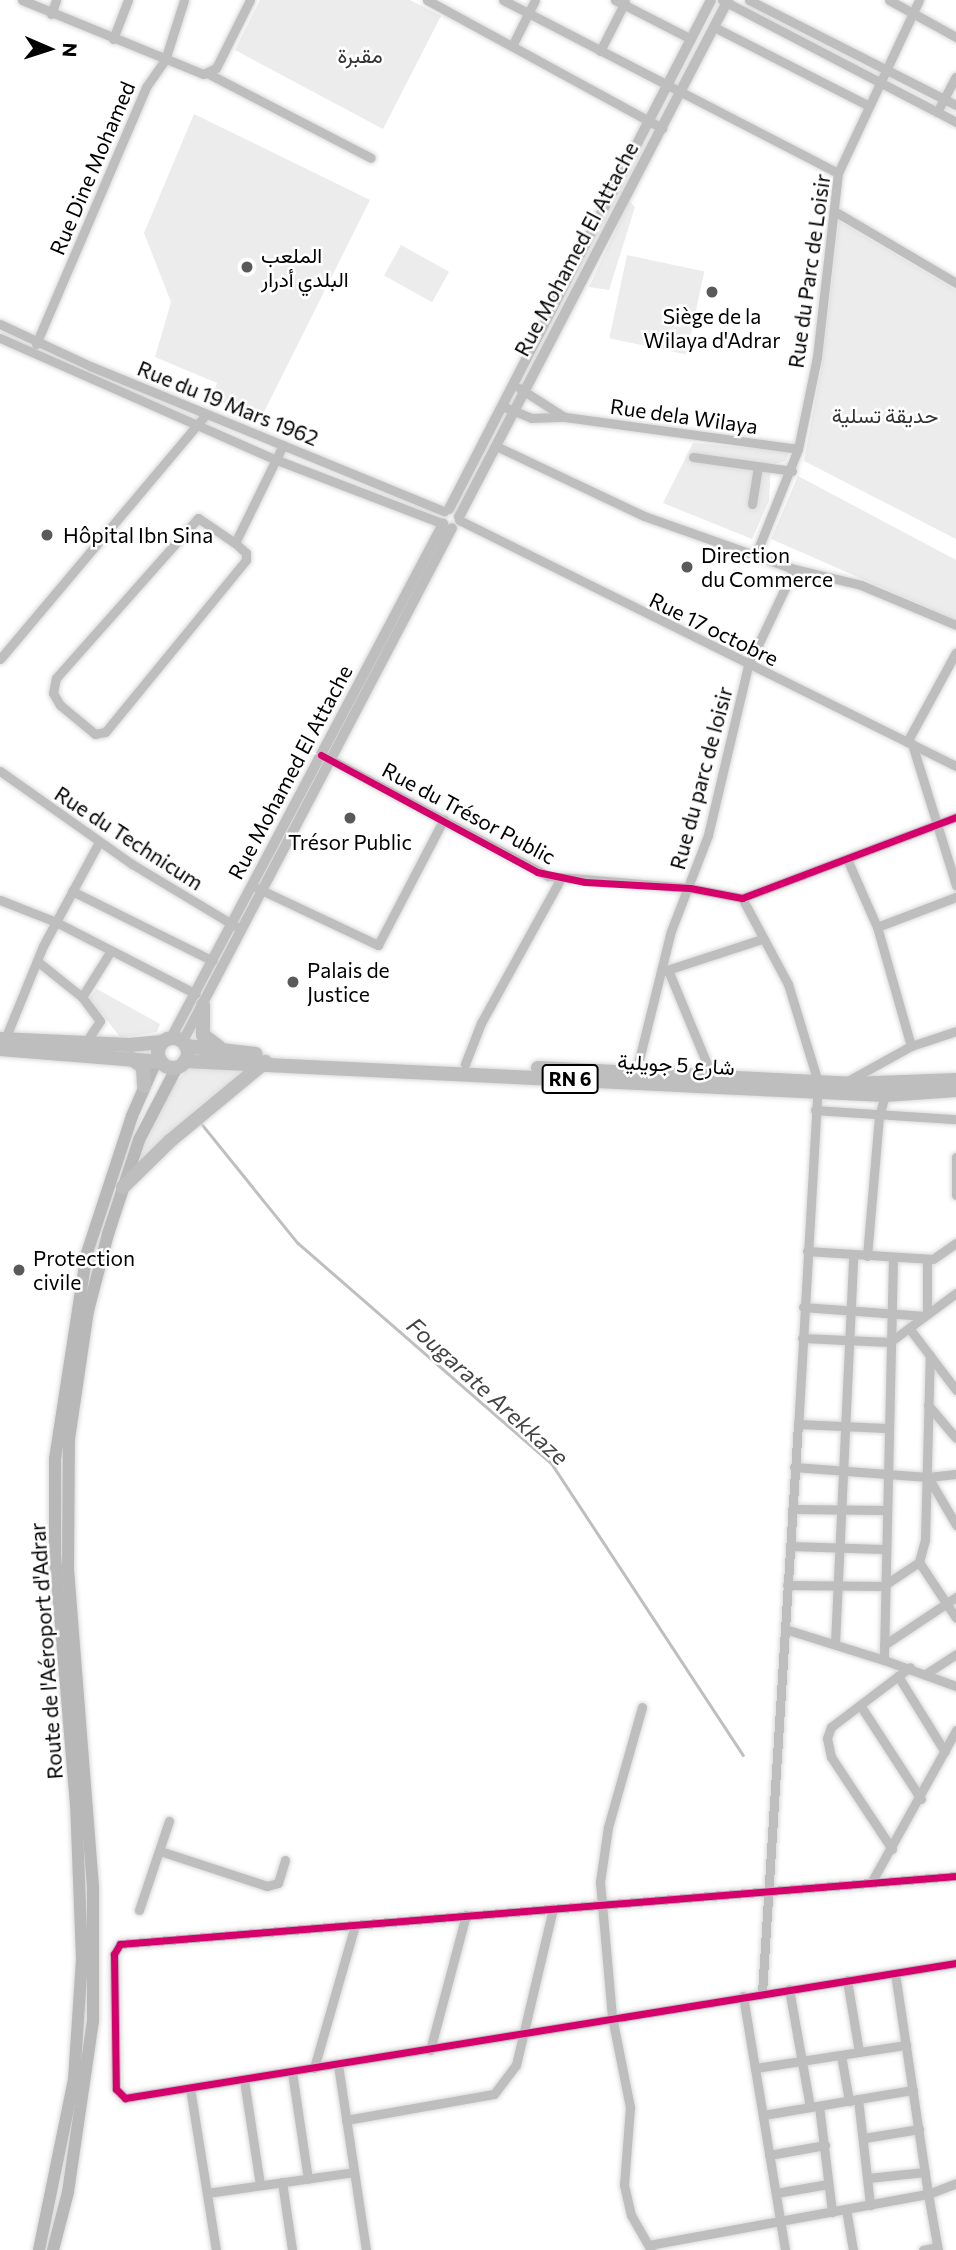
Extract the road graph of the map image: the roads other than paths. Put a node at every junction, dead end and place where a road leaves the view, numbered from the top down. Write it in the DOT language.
graph roads {
  1 [pos="22,0"];
  2 [pos="57,0"];
  3 [pos="128,0"];
  4 [pos="184,0"];
  5 [pos="250,0"];
  6 [pos="427,0"];
  7 [pos="503,0"];
  8 [pos="536,0"];
  9 [pos="711,0"];
  10 [pos="749,0"];
  11 [pos="889,0"];
  12 [pos="919,0"];
  13 [pos="726,1"];
  14 [pos="622,2"];
  15 [pos="444,4"];
  16 [pos="912,12"];
  17 [pos="528,13"];
  18 [pos="51,14"];
  19 [pos="714,27"];
  20 [pos="956,37"];
  21 [pos="113,39"];
  22 [pos="691,39"];
  23 [pos="513,44"];
  24 [pos="600,51"];
  25 [pos="165,60"];
  26 [pos="884,69"];
  27 [pos="209,74"];
  28 [pos="956,77"];
  29 [pos="878,81"];
  30 [pos="667,85"];
  31 [pos="681,93"];
  32 [pos="944,99"];
  33 [pos="867,105"];
  34 [pos="956,105"];
  35 [pos="937,112"];
  36 [pos="649,120"];
  37 [pos="956,122"];
  38 [pos="662,128"];
  39 [pos="371,158"];
  40 [pos="838,173"];
  41 [pos="834,211"];
  42 [pos="956,283"];
  43 [pos="0,324"];
  44 [pos="0,338"];
  45 [pos="38,339"];
  46 [pos="33,352"];
  47 [pos="513,384"];
  48 [pos="524,390"];
  49 [pos="502,406"];
  50 [pos="513,411"];
  51 [pos="206,414"];
  52 [pos="565,417"];
  53 [pos="197,426"];
  54 [pos="283,445"];
  55 [pos="496,446"];
  56 [pos="798,449"];
  57 [pos="312,457"];
  58 [pos="693,457"];
  59 [pos="276,460"];
  60 [pos="758,466"];
  61 [pos="792,471"];
  62 [pos="306,472"];
  63 [pos="465,477"];
  64 [pos="476,483"];
  65 [pos="752,504"];
  66 [pos="446,510"];
  67 [pos="451,522"];
  68 [pos="235,543"];
  69 [pos="756,554"];
  70 [pos="794,569"];
  71 [pos="956,625"];
  72 [pos="956,652"];
  73 [pos="0,659"];
  74 [pos="748,667"];
  75 [pos="910,743"];
  76 [pos="326,757"];
  77 [pos="956,766"];
  78 [pos="0,771"];
  79 [pos="956,817"];
  80 [pos="444,819"];
  81 [pos="936,825"];
  82 [pos="99,842"];
  83 [pos="847,859"];
  84 [pos="953,867"];
  85 [pos="560,880"];
  86 [pos="956,885"];
  87 [pos="257,888"];
  88 [pos="690,888"];
  89 [pos="72,891"];
  90 [pos="956,897"];
  91 [pos="742,898"];
  92 [pos="0,900"];
  93 [pos="56,922"];
  94 [pos="237,927"];
  95 [pos="877,927"];
  96 [pos="762,939"];
  97 [pos="110,952"];
  98 [pos="37,961"];
  99 [pos="213,961"];
  100 [pos="664,972"];
  101 [pos="82,997"];
  102 [pos="199,1000"];
  103 [pos="956,1031"];
  104 [pos="2,1042"];
  105 [pos="85,1043"];
  106 [pos="911,1046"];
  107 [pos="168,1049"];
  108 [pos="224,1050"];
  109 [pos="127,1056"];
  110 [pos="265,1062"];
  111 [pos="181,1064"];
  112 [pos="464,1064"];
  113 [pos="413,1066"];
  114 [pos="712,1076"];
  115 [pos="635,1077"];
  116 [pos="956,1080"];
  117 [pos="843,1083"];
  118 [pos="144,1086"];
  119 [pos="818,1087"];
  120 [pos="956,1090"];
  121 [pos="885,1095"];
  122 [pos="815,1110"];
  123 [pos="879,1116"];
  124 [pos="956,1119"];
  125 [pos="956,1157"];
  126 [pos="116,1185"];
  127 [pos="956,1195"];
  128 [pos="93,1230"];
  129 [pos="108,1234"];
  130 [pos="956,1243"];
  131 [pos="807,1251"];
  132 [pos="853,1255"];
  133 [pos="867,1256"];
  134 [pos="893,1258"];
  135 [pos="927,1259"];
  136 [pos="956,1293"];
  137 [pos="803,1307"];
  138 [pos="849,1310"];
  139 [pos="892,1314"];
  140 [pos="926,1315"];
  141 [pos="909,1328"];
  142 [pos="803,1338"];
  143 [pos="848,1340"];
  144 [pos="890,1342"];
  145 [pos="930,1355"];
  146 [pos="956,1390"];
  147 [pos="928,1405"];
  148 [pos="798,1424"];
  149 [pos="844,1427"];
  150 [pos="886,1428"];
  151 [pos="956,1438"];
  152 [pos="794,1467"];
  153 [pos="842,1469"];
  154 [pos="885,1471"];
  155 [pos="956,1474"];
  156 [pos="927,1478"];
  157 [pos="792,1509"];
  158 [pos="841,1509"];
  159 [pos="884,1510"];
  160 [pos="956,1525"];
  161 [pos="790,1546"];
  162 [pos="839,1548"];
  163 [pos="883,1549"];
  164 [pos="919,1562"];
  165 [pos="788,1585"];
  166 [pos="838,1585"];
  167 [pos="883,1586"];
  168 [pos="956,1597"];
  169 [pos="946,1604"];
  170 [pos="956,1618"];
  171 [pos="785,1629"];
  172 [pos="835,1643"];
  173 [pos="884,1645"];
  174 [pos="956,1654"];
  175 [pos="884,1660"];
  176 [pos="910,1667"];
  177 [pos="927,1673"];
  178 [pos="898,1676"];
  179 [pos="956,1686"];
  180 [pos="860,1705"];
  181 [pos="642,1707"];
  182 [pos="956,1730"];
  183 [pos="945,1752"];
  184 [pos="921,1799"];
  185 [pos="169,1822"];
  186 [pos="892,1849"];
  187 [pos="160,1851"];
  188 [pos="285,1860"];
  189 [pos="956,1876"];
  190 [pos="872,1883"];
  191 [pos="769,1892"];
  192 [pos="602,1905"];
  193 [pos="553,1908"];
  194 [pos="139,1910"];
  195 [pos="466,1915"];
  196 [pos="355,1925"];
  197 [pos="956,1963"];
  198 [pos="895,1973"];
  199 [pos="847,1980"];
  200 [pos="789,1989"];
  201 [pos="762,1993"];
  202 [pos="743,1996"];
  203 [pos="612,2017"];
  204 [pos="522,2034"];
  205 [pos="906,2045"];
  206 [pos="430,2050"];
  207 [pos="859,2052"];
  208 [pos="841,2055"];
  209 [pos="801,2061"];
  210 [pos="338,2065"];
  211 [pos="314,2068"];
  212 [pos="755,2068"];
  213 [pos="292,2072"];
  214 [pos="244,2080"];
  215 [pos="190,2088"];
  216 [pos="913,2091"];
  217 [pos="853,2100"];
  218 [pos="814,2107"];
  219 [pos="763,2115"];
  220 [pos="346,2120"];
  221 [pos="919,2129"];
  222 [pos="864,2138"];
  223 [pos="825,2145"];
  224 [pos="769,2155"];
  225 [pos="354,2172"];
  226 [pos="925,2172"];
  227 [pos="868,2178"];
  228 [pos="308,2179"];
  229 [pos="282,2182"];
  230 [pos="956,2183"];
  231 [pos="828,2184"];
  232 [pos="261,2185"];
  233 [pos="207,2193"];
  234 [pos="776,2193"];
  235 [pos="928,2194"];
  236 [pos="870,2205"];
  237 [pos="846,2209"];
  238 [pos="832,2211"];
  239 [pos="780,2221"];
  240 [pos="650,2248"];
  241 [pos="937,2249"];
  242 [pos="39,2250"];
  243 [pos="53,2250"];
  244 [pos="216,2250"];
  245 [pos="292,2250"];
  246 [pos="366,2250"];
  247 [pos="785,2250"];
  248 [pos="853,2250"];
  249 [pos="923,2250"];
  1 -- 18 [label="street"];
  2 -- 18 [label="street"];
  3 -- 21 [label="street"];
  4 -- 25 [label="street, Rue Dine Mohamed"];
  5 -- 27 [label="street"];
  6 -- 15 [label="street"];
  7 -- 17 [label="street"];
  8 -- 17 [label="street"];
  9 -- 22 [label="street, Rue Mohamed El Attache"];
  10 -- 26 [label="street"];
  11 -- 16 [label="street"];
  12 -- 16 [label="street, Rue du Parc de Loisir"];
  13 -- 19 [label="street, Rue Mohamed El Attache"];
  13 -- 29 [label="street"];
  14 -- 22 [label="street"];
  14 -- 24 [label="street"];
  15 -- 23 [label="street"];
  16 -- 20 [label="street"];
  16 -- 26 [label="street, Rue du Parc de Loisir"];
  17 -- 23 [label="street"];
  17 -- 24 [label="street"];
  18 -- 21 [label="street"];
  19 -- 31 [label="street, Rue Mohamed El Attache"];
  19 -- 33 [label="street"];
  21 -- 25 [label="street"];
  22 -- 30 [label="street, Rue Mohamed El Attache"];
  23 -- 36 [label="street"];
  24 -- 30 [label="street"];
  25 -- 27 [label="street"];
  25 -- 45 [label="street, Rue Dine Mohamed"];
  26 -- 29 [label="street, Rue du Parc de Loisir"];
  26 -- 32 [label="street"];
  27 -- 39 [label="street"];
  28 -- 32 [label="street"];
  29 -- 33 [label="street, Rue du Parc de Loisir"];
  29 -- 35 [label="street"];
  30 -- 31 [label="street"];
  30 -- 36 [label="street, Rue Mohamed El Attache"];
  31 -- 38 [label="street, Rue Mohamed El Attache"];
  31 -- 40 [label="street"];
  32 -- 34 [label="street"];
  32 -- 35 [label="street"];
  33 -- 40 [label="street, Rue du Parc de Loisir"];
  35 -- 37 [label="street"];
  36 -- 38 [label="street"];
  36 -- 47 [label="street, Rue Mohamed El Attache"];
  38 -- 48 [label="street, Rue Mohamed El Attache"];
  40 -- 41 [label="street, Rue du Parc de Loisir"];
  41 -- 42 [label="street"];
  41 -- 56 [label="street, Rue du Parc de Loisir"];
  43 -- 45 [label="street, Rue du 19 Mars 1962"];
  44 -- 46 [label="street, Rue du 19 Mars 1962"];
  45 -- 46 [label="street, Rue Dine Mohamed"];
  45 -- 51 [label="street, Rue du 19 Mars 1962"];
  46 -- 53 [label="street, Rue du 19 Mars 1962"];
  47 -- 48 [label="street, Rue dela Wilaya"];
  47 -- 49 [label="street, Rue Mohamed El Attache"];
  48 -- 50 [label="street, Rue Mohamed El Attache"];
  48 -- 52 [label="street, Rue dela Wilaya"];
  49 -- 50 [label="street, Rue dela Wilaya"];
  49 -- 63 [label="street, Rue Mohamed El Attache"];
  50 -- 52 [label="street, Rue dela Wilaya"];
  50 -- 55 [label="street, Rue Mohamed El Attache"];
  51 -- 53 [label="street"];
  51 -- 54 [label="street, Rue du 19 Mars 1962"];
  52 -- 56 [label="street, Rue dela Wilaya"];
  53 -- 59 [label="street, Rue du 19 Mars 1962"];
  53 -- 73 [label="street"];
  54 -- 57 [label="street, Rue du 19 Mars 1962"];
  54 -- 59 [label="street"];
  55 -- 64 [label="street, Rue Mohamed El Attache"];
  55 -- 69 [label="street"];
  56 -- 61 [label="street, Rue du Parc de Loisir"];
  57 -- 62 [label="street"];
  57 -- 66 [label="street, Rue du 19 Mars 1962"];
  58 -- 60 [label="street"];
  59 -- 62 [label="street, Rue du 19 Mars 1962"];
  59 -- 68 [label="street"];
  60 -- 61 [label="street"];
  60 -- 65 [label="street"];
  61 -- 69 [label="street, Rue du Parc de Loisir"];
  62 -- 67 [label="street, Rue du 19 Mars 1962"];
  63 -- 64 [label="street"];
  63 -- 66 [label="street, Rue Mohamed El Attache"];
  64 -- 67 [label="street, Rue Mohamed El Attache"];
  66 -- 67 [label="street"];
  67 -- 74 [label="street, Rue 17 octobre"];
  67 -- 76 [label="street, Rue Mohamed El Attache"];
  68 -- 68 [label="street"];
  69 -- 70 [label="street"];
  70 -- 71 [label="street"];
  70 -- 74 [label="street, Rue du parc de loisir"];
  72 -- 75 [label="street"];
  74 -- 75 [label="street, Rue 17 octobre"];
  74 -- 88 [label="street, Rue du parc de loisir"];
  75 -- 77 [label="street, Rue 17 octobre"];
  75 -- 81 [label="street"];
  76 -- 80 [label="street, Rue du Trésor Public"];
  76 -- 87 [label="street, Rue Mohamed El Attache"];
  78 -- 82 [label="street, Rue du Technicum"];
  79 -- 81 [label="street"];
  80 -- 85 [label="street, Rue du Trésor Public"];
  80 -- 87 [label="street"];
  81 -- 83 [label="street"];
  81 -- 84 [label="street"];
  82 -- 89 [label="street"];
  82 -- 94 [label="street, Rue du Technicum"];
  83 -- 91 [label="street"];
  83 -- 95 [label="street"];
  84 -- 86 [label="street"];
  85 -- 88 [label="street, Rue du Trésor Public"];
  85 -- 112 [label="street"];
  87 -- 94 [label="street, Rue Mohamed El Attache"];
  88 -- 91 [label="street, Rue du Trésor Public"];
  88 -- 100 [label="street, Rue du parc de loisir"];
  89 -- 93 [label="street"];
  89 -- 99 [label="street"];
  90 -- 95 [label="street"];
  91 -- 96 [label="street"];
  92 -- 93 [label="street"];
  93 -- 97 [label="street"];
  93 -- 98 [label="street"];
  94 -- 99 [label="street, Rue Mohamed El Attache"];
  94 -- 102 [label="street, Rue Mohamed El Attache"];
  95 -- 106 [label="street"];
  96 -- 100 [label="street"];
  96 -- 119 [label="street"];
  97 -- 101 [label="street"];
  97 -- 102 [label="street"];
  98 -- 101 [label="street"];
  98 -- 104 [label="street"];
  99 -- 102 [label="street, Rue Mohamed El Attache"];
  100 -- 114 [label="street"];
  100 -- 115 [label="street, Rue du parc de loisir"];
  101 -- 105 [label="street"];
  102 -- 107 [label="street, Rue Mohamed El Attache"];
  102 -- 108 [label="main road"];
  103 -- 106 [label="street"];
  104 -- 105 [label="main road, RN 6"];
  104 -- 109 [label="main road, RN 6"];
  105 -- 107 [label="main road, RN 6"];
  106 -- 117 [label="street"];
  107 -- 108 [label="main road, شارع 5 جويلية / RN 6"];
  107 -- 109 [label="main road, RN 6"];
  107 -- 111 [label="main road, شارع 5 جويلية"];
  107 -- 111 [label="main road"];
  107 -- 118 [label="main road, Route de l'Aéroport d'Adrar"];
  108 -- 113 [label="main road, شارع 5 جويلية / RN 6"];
  109 -- 118 [label="main road"];
  110 -- 111 [label="main road, شارع 5 جويلية / RN 6"];
  110 -- 113 [label="main road, شارع 5 جويلية / RN 6"];
  110 -- 126 [label="main road"];
  111 -- 126 [label="main road, Route de l'Aéroport d'Adrar"];
  112 -- 113 [label="main road, شارع 5 جويلية / RN 6"];
  112 -- 115 [label="main road, شارع 5 جويلية / RN 6"];
  113 -- 115 [label="main road, شارع 5 جويلية / RN 6"];
  114 -- 115 [label="main road, شارع 5 جويلية / RN 6"];
  114 -- 119 [label="main road, شارع 5 جويلية / RN 6"];
  115 -- 119 [label="main road, شارع 5 جويلية / RN 6"];
  116 -- 117 [label="main road, شارع 5 جويلية / RN 6"];
  117 -- 119 [label="main road, شارع 5 جويلية / RN 6"];
  118 -- 126 [label="main road, Route de l'Aéroport d'Adrar"];
  119 -- 121 [label="main road, شارع 5 جويلية / RN 6"];
  119 -- 122 [label="street"];
  120 -- 121 [label="main road, شارع 5 جويلية / RN 6"];
  121 -- 123 [label="street"];
  122 -- 123 [label="street"];
  122 -- 131 [label="street"];
  123 -- 124 [label="street"];
  123 -- 133 [label="street"];
  125 -- 127 [label="street"];
  126 -- 128 [label="main road, Route de l'Aéroport d'Adrar"];
  126 -- 129 [label="main road, Route de l'Aéroport d'Adrar"];
  128 -- 129 [label="main road"];
  128 -- 242 [label="main road, Route de l'Aéroport d'Adrar"];
  129 -- 243 [label="main road, Route de l'Aéroport d'Adrar"];
  130 -- 135 [label="street"];
  131 -- 132 [label="street"];
  131 -- 137 [label="street"];
  132 -- 133 [label="street"];
  132 -- 138 [label="street"];
  133 -- 134 [label="street"];
  134 -- 135 [label="street"];
  134 -- 139 [label="street"];
  135 -- 140 [label="street"];
  136 -- 140 [label="street"];
  137 -- 138 [label="street"];
  137 -- 142 [label="street"];
  138 -- 139 [label="street"];
  138 -- 143 [label="street"];
  139 -- 140 [label="street"];
  139 -- 144 [label="street"];
  140 -- 141 [label="street"];
  141 -- 144 [label="street"];
  141 -- 145 [label="street"];
  142 -- 143 [label="street"];
  142 -- 148 [label="street"];
  143 -- 144 [label="street"];
  143 -- 149 [label="street"];
  144 -- 150 [label="street"];
  145 -- 146 [label="street"];
  145 -- 147 [label="street"];
  147 -- 151 [label="street"];
  147 -- 156 [label="street"];
  148 -- 149 [label="street"];
  148 -- 152 [label="street"];
  149 -- 150 [label="street"];
  149 -- 153 [label="street"];
  150 -- 154 [label="street"];
  152 -- 153 [label="street"];
  152 -- 157 [label="street"];
  153 -- 154 [label="street"];
  153 -- 158 [label="street"];
  154 -- 156 [label="street"];
  154 -- 159 [label="street"];
  155 -- 156 [label="street"];
  156 -- 160 [label="street"];
  156 -- 164 [label="street"];
  157 -- 158 [label="street"];
  157 -- 161 [label="street"];
  158 -- 159 [label="street"];
  158 -- 162 [label="street"];
  159 -- 163 [label="street"];
  161 -- 162 [label="street"];
  161 -- 165 [label="street"];
  162 -- 163 [label="street"];
  162 -- 166 [label="street"];
  163 -- 167 [label="street"];
  164 -- 167 [label="street"];
  164 -- 169 [label="street"];
  165 -- 166 [label="street"];
  165 -- 171 [label="street"];
  166 -- 167 [label="street"];
  166 -- 172 [label="street"];
  167 -- 173 [label="street"];
  168 -- 169 [label="street"];
  169 -- 170 [label="street"];
  169 -- 173 [label="street"];
  171 -- 172 [label="street"];
  171 -- 191 [label="street"];
  172 -- 175 [label="street"];
  173 -- 175 [label="street"];
  174 -- 177 [label="street"];
  175 -- 176 [label="street"];
  176 -- 177 [label="street"];
  176 -- 178 [label="street"];
  177 -- 179 [label="street"];
  178 -- 180 [label="street"];
  178 -- 183 [label="street"];
  180 -- 184 [label="street"];
  180 -- 186 [label="street"];
  181 -- 192 [label="street"];
  182 -- 183 [label="street"];
  183 -- 184 [label="street"];
  184 -- 186 [label="street"];
  185 -- 187 [label="street"];
  186 -- 190 [label="street"];
  187 -- 188 [label="street"];
  187 -- 194 [label="street"];
  189 -- 190 [label="street"];
  190 -- 191 [label="street"];
  191 -- 192 [label="street"];
  191 -- 201 [label="street"];
  192 -- 193 [label="street"];
  192 -- 203 [label="street"];
  193 -- 195 [label="street"];
  193 -- 204 [label="street"];
  195 -- 196 [label="street"];
  195 -- 206 [label="street"];
  196 -- 211 [label="street"];
  196 -- 215 [label="street"];
  197 -- 198 [label="street"];
  198 -- 199 [label="street"];
  198 -- 205 [label="street"];
  199 -- 200 [label="street"];
  199 -- 207 [label="street"];
  200 -- 201 [label="street"];
  200 -- 209 [label="street"];
  201 -- 202 [label="street"];
  202 -- 203 [label="street"];
  202 -- 212 [label="street"];
  203 -- 204 [label="street"];
  203 -- 240 [label="street"];
  204 -- 206 [label="street"];
  204 -- 220 [label="street"];
  205 -- 207 [label="street"];
  205 -- 216 [label="street"];
  206 -- 210 [label="street"];
  207 -- 208 [label="street"];
  208 -- 209 [label="street"];
  208 -- 217 [label="street"];
  209 -- 212 [label="street"];
  209 -- 218 [label="street"];
  210 -- 211 [label="street"];
  210 -- 220 [label="street"];
  211 -- 213 [label="street"];
  212 -- 219 [label="street"];
  213 -- 214 [label="street"];
  213 -- 228 [label="street"];
  214 -- 215 [label="street"];
  214 -- 232 [label="street"];
  215 -- 233 [label="street"];
  216 -- 217 [label="street"];
  216 -- 221 [label="street"];
  217 -- 218 [label="street"];
  217 -- 222 [label="street"];
  218 -- 219 [label="street"];
  218 -- 223 [label="street"];
  219 -- 224 [label="street"];
  220 -- 225 [label="street"];
  221 -- 222 [label="street"];
  221 -- 226 [label="street"];
  222 -- 227 [label="street"];
  223 -- 224 [label="street"];
  223 -- 231 [label="street"];
  224 -- 234 [label="street"];
  225 -- 228 [label="street"];
  225 -- 246 [label="street"];
  226 -- 227 [label="street"];
  226 -- 235 [label="street"];
  227 -- 236 [label="street"];
  228 -- 229 [label="street"];
  229 -- 232 [label="street"];
  229 -- 245 [label="street"];
  230 -- 235 [label="street"];
  231 -- 234 [label="street"];
  231 -- 238 [label="street"];
  232 -- 233 [label="street"];
  233 -- 244 [label="street"];
  234 -- 239 [label="street"];
  235 -- 236 [label="street"];
  235 -- 241 [label="street"];
  236 -- 237 [label="street"];
  237 -- 238 [label="street"];
  237 -- 248 [label="street"];
  238 -- 239 [label="street"];
  239 -- 240 [label="street"];
  239 -- 247 [label="street"];
  241 -- 249 [label="street"];
}
